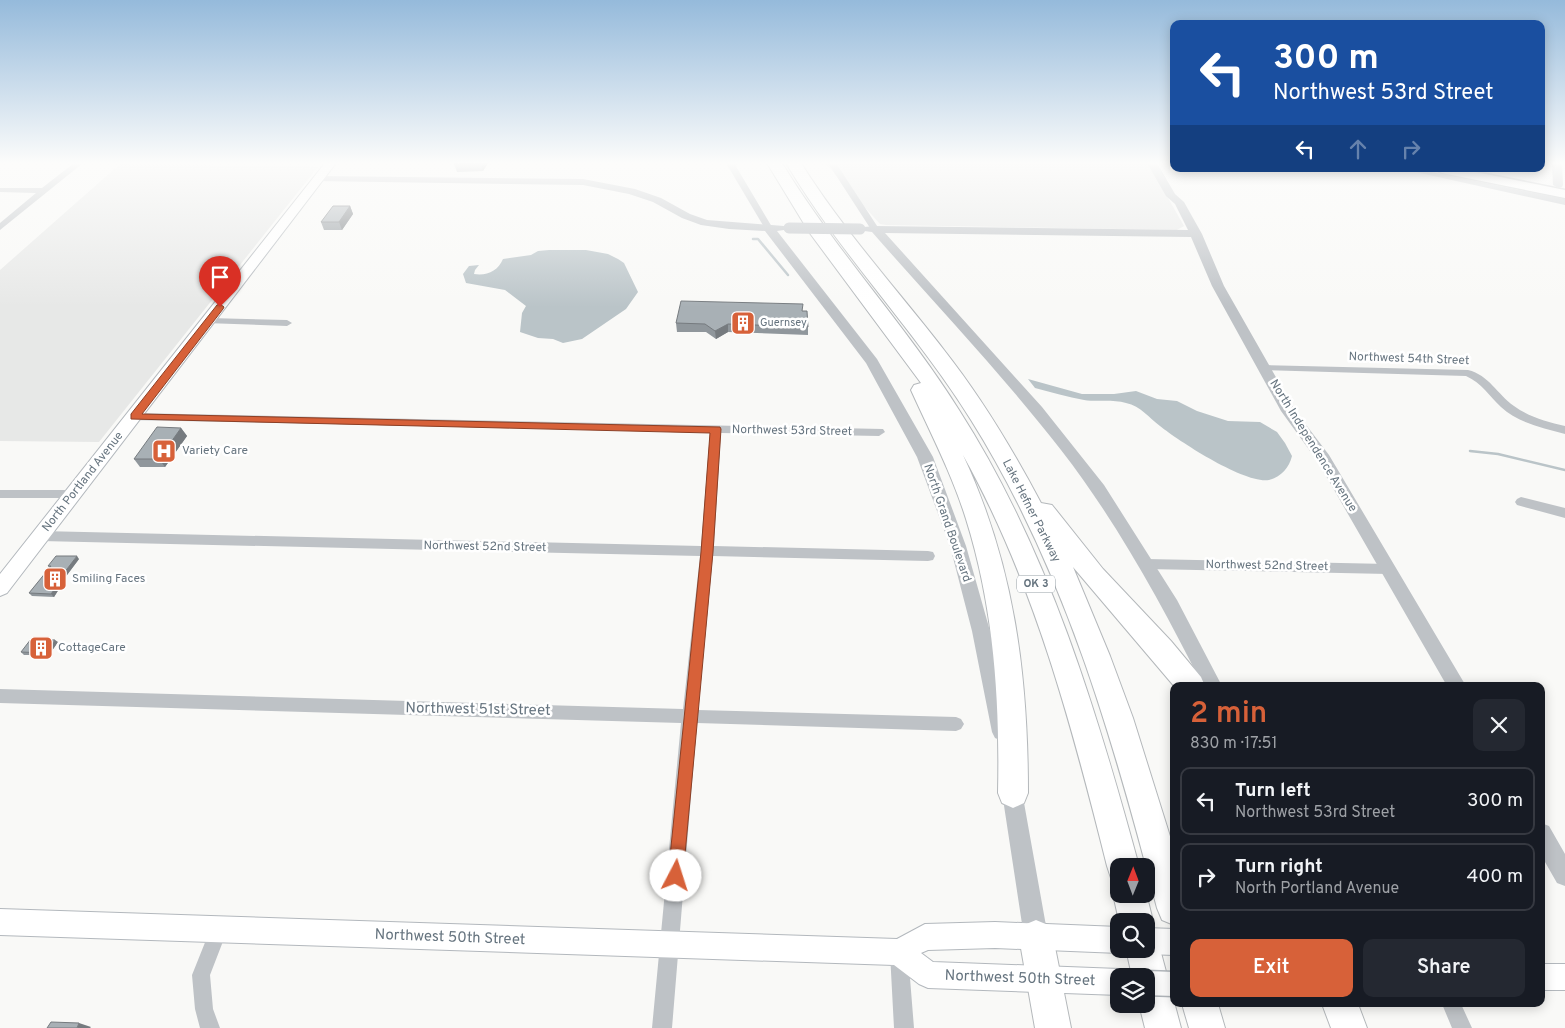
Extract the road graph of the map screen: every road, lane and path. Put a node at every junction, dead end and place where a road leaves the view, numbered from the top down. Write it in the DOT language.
graph roads {
  1 [pos="20,211"];
  2 [pos="293,211"];
  3 [pos="677,211"];
  4 [pos="758,211"];
  5 [pos="802,211"];
  6 [pos="823,211"];
  7 [pos="825,211"];
  8 [pos="857,211"];
  9 [pos="1183,211"];
  10 [pos="828,218"];
  11 [pos="0,227"];
  12 [pos="768,227"];
  13 [pos="789,228"];
  14 [pos="867,229"];
  15 [pos="1196,234"];
  16 [pos="209,321"];
  17 [pos="287,322"];
  18 [pos="891,328"];
  19 [pos="1264,368"];
  20 [pos="134,417"];
  21 [pos="716,429"];
  22 [pos="1565,430"];
  23 [pos="879,432"];
  24 [pos="1009,466"];
  25 [pos="0,494"];
  26 [pos="74,494"];
  27 [pos="1520,502"];
  28 [pos="1565,512"];
  29 [pos="41,536"];
  30 [pos="707,552"];
  31 [pos="928,556"];
  32 [pos="1146,564"];
  33 [pos="1388,569"];
  34 [pos="0,588"];
  35 [pos="1187,682"];
  36 [pos="1211,682"];
  37 [pos="1455,682"];
  38 [pos="0,696"];
  39 [pos="690,715"];
  40 [pos="956,724"];
  41 [pos="1013,792"];
  42 [pos="1545,841"];
  43 [pos="1121,858"];
  44 [pos="1565,875"];
  45 [pos="1170,894"];
  46 [pos="0,922"];
  47 [pos="218,931"];
  48 [pos="1036,937"];
  49 [pos="1110,940"];
  50 [pos="1155,941"];
  51 [pos="1170,942"];
  52 [pos="670,945"];
  53 [pos="899,952"];
  54 [pos="1145,958"];
  55 [pos="1545,977"];
  56 [pos="1565,977"];
  57 [pos="1044,980"];
  58 [pos="1107,982"];
  59 [pos="1155,983"];
  60 [pos="1170,984"];
  61 [pos="1201,1007"];
  62 [pos="1341,1007"];
  63 [pos="1452,1007"];
  64 [pos="210,1028"];
  65 [pos="662,1028"];
  66 [pos="904,1028"];
  67 [pos="1053,1028"];
  68 [pos="1163,1028"];
  69 [pos="1207,1028"];
  70 [pos="1349,1028"];
  71 [pos="1462,1028"];
  1 -- 11 [label="street"];
  2 -- 16 [label="main road, North Portland Avenue"];
  3 -- 12 [label="street"];
  4 -- 12 [label="street, North Grand Boulevard"];
  5 -- 18 [label="highway, Lake Hefner Parkway / OK 3"];
  6 -- 10 [label="highway, Lake Hefner Parkway"];
  7 -- 10 [label="highway, OK 3"];
  8 -- 14 [label="street"];
  9 -- 15 [label="street, North Independence Avenue"];
  10 -- 24 [label="highway, Lake Hefner Parkway / OK 3"];
  12 -- 13 [label="street"];
  12 -- 41 [label="street, North Grand Boulevard"];
  13 -- 14 [label="street, bridge"];
  14 -- 15 [label="street"];
  14 -- 32 [label="street"];
  15 -- 19 [label="street, North Independence Avenue"];
  16 -- 17 [label="street"];
  16 -- 20 [label="main road, North Portland Avenue"];
  18 -- 41 [label="highway"];
  18 -- 43 [label="highway, Lake Hefner Parkway / OK 3"];
  19 -- 22 [label="street, Northwest 54th Street"];
  19 -- 33 [label="street, North Independence Avenue"];
  20 -- 21 [label="street, Northwest 53rd Street"];
  20 -- 26 [label="main road, North Portland Avenue"];
  21 -- 23 [label="street, Northwest 53rd Street"];
  21 -- 30 [label="street"];
  24 -- 35 [label="highway"];
  24 -- 45 [label="highway, Lake Hefner Parkway / OK 3"];
  25 -- 26 [label="street"];
  26 -- 29 [label="main road, North Portland Avenue"];
  27 -- 28 [label="street"];
  29 -- 30 [label="street, Northwest 52nd Street"];
  29 -- 34 [label="main road, North Portland Avenue"];
  30 -- 31 [label="street, Northwest 52nd Street"];
  30 -- 39 [label="street"];
  32 -- 33 [label="street, Northwest 52nd Street"];
  32 -- 36 [label="street"];
  33 -- 37 [label="street, North Independence Avenue"];
  38 -- 39 [label="street, Northwest 51st Street"];
  39 -- 40 [label="street, Northwest 51st Street"];
  39 -- 52 [label="street"];
  41 -- 48 [label="street, North Grand Boulevard"];
  42 -- 44 [label="street"];
  46 -- 47 [label="main road, Northwest 50th Street"];
  47 -- 52 [label="main road, Northwest 50th Street"];
  47 -- 64 [label="street"];
  48 -- 49 [label="main road"];
  48 -- 53 [label="main road"];
  48 -- 57 [label="highway"];
  50 -- 51 [label="main road"];
  52 -- 53 [label="main road, Northwest 50th Street"];
  52 -- 65 [label="street"];
  53 -- 57 [label="main road, Northwest 50th Street"];
  53 -- 66 [label="street"];
  54 -- 68 [label="highway"];
  55 -- 56 [label="main road"];
  57 -- 58 [label="main road, Northwest 50th Street"];
  57 -- 67 [label="highway"];
  59 -- 60 [label="main road, bridge"];
  61 -- 69 [label="highway"];
  62 -- 70 [label="highway"];
  63 -- 71 [label="street"];
}
